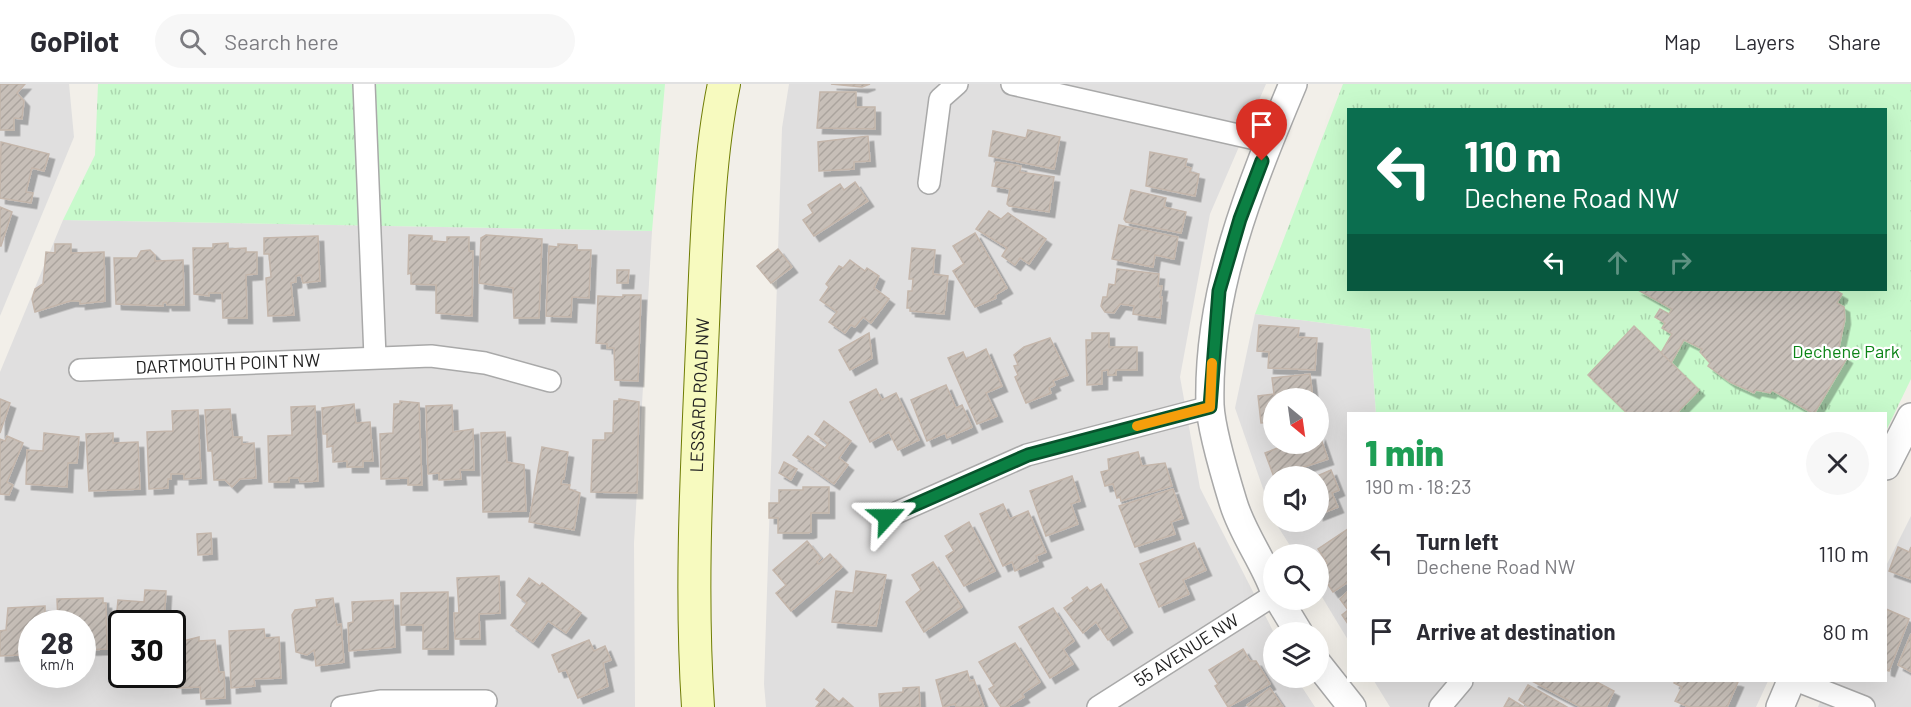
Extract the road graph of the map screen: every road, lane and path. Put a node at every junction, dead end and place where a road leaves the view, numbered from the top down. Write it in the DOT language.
graph roads {
  1 [pos="364,84"];
  2 [pos="724,84"];
  3 [pos="957,84"];
  4 [pos="1012,84"];
  5 [pos="1293,84"];
  6 [pos="1269,142"];
  7 [pos="929,183"];
  8 [pos="375,357"];
  9 [pos="80,370"];
  10 [pos="549,381"];
  11 [pos="1210,407"];
  12 [pos="1911,417"];
  13 [pos="1887,464"];
  14 [pos="887,517"];
  15 [pos="1263,567"];
  16 [pos="1263,602"];
  17 [pos="1329,678"];
  18 [pos="1461,682"];
  19 [pos="1791,682"];
  20 [pos="1801,682"];
  21 [pos="486,701"];
  22 [pos="342,707"];
  23 [pos="698,707"];
  24 [pos="1098,707"];
  25 [pos="1352,707"];
  26 [pos="1440,707"];
  27 [pos="1780,707"];
  28 [pos="1864,707"];
  1 -- 8 [label="street"];
  2 -- 23 [label="main road, LESSARD ROAD NW"];
  3 -- 7 [label="street"];
  4 -- 6 [label="street"];
  5 -- 6 [label="street"];
  6 -- 11 [label="street"];
  8 -- 9 [label="street, DARTMOUTH POINT NW"];
  8 -- 10 [label="street, DARTMOUTH POINT NW"];
  11 -- 14 [label="street"];
  11 -- 15 [label="street"];
  12 -- 13 [label="street"];
  16 -- 24 [label="street, 55 AVENUE NW"];
  17 -- 25 [label="street"];
  18 -- 26 [label="street"];
  19 -- 27 [label="street"];
  20 -- 28 [label="street"];
  21 -- 22 [label="street"];
}
